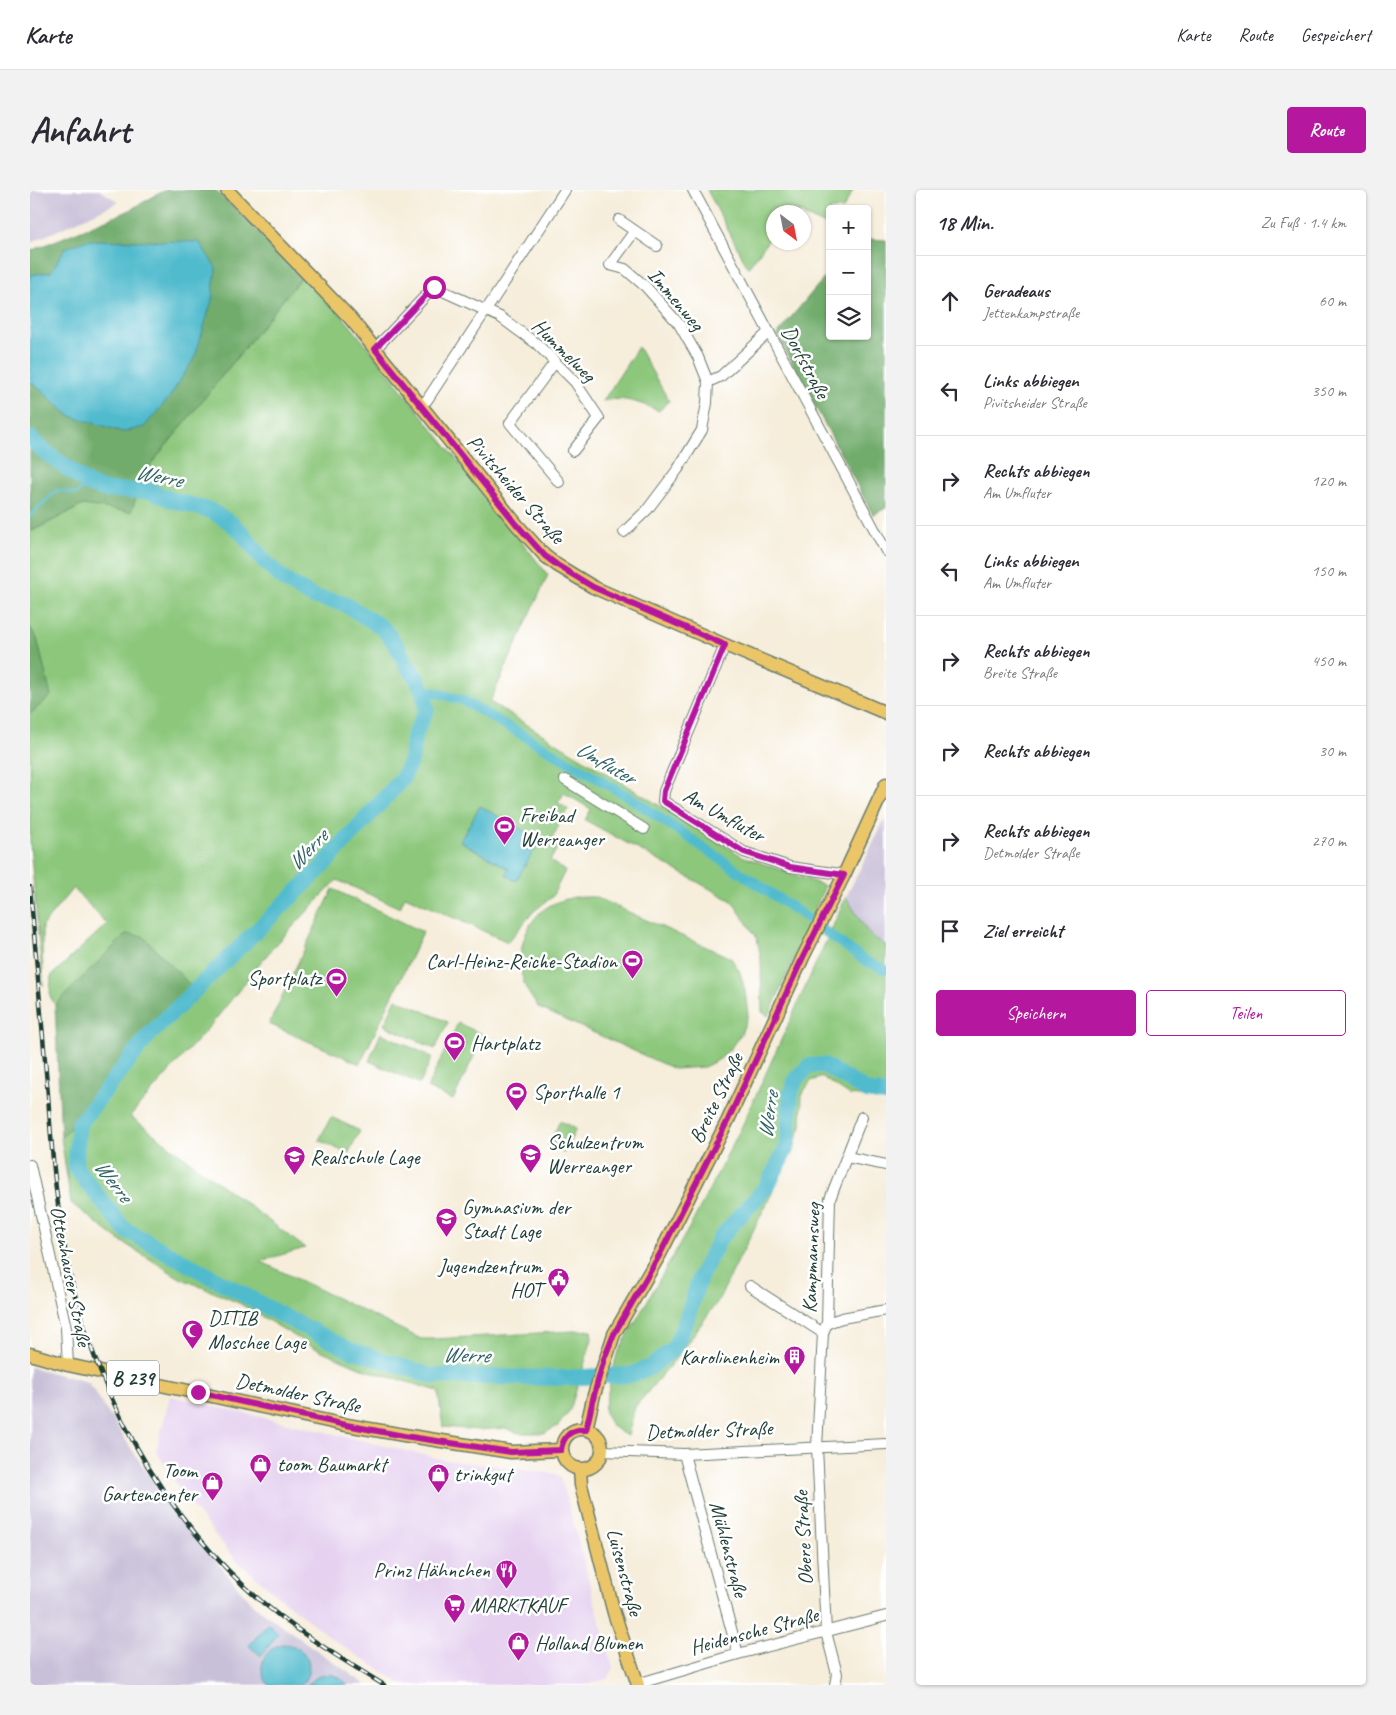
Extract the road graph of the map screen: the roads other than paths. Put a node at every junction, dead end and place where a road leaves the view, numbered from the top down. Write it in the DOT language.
graph roads {
  1 [pos="227,190"];
  2 [pos="564,190"];
  3 [pos="693,190"];
  4 [pos="619,220"];
  5 [pos="634,232"];
  6 [pos="658,246"];
  7 [pos="486,310"];
  8 [pos="769,332"];
  9 [pos="375,349"];
  10 [pos="555,362"];
  11 [pos="708,382"];
  12 [pos="420,406"];
  13 [pos="573,451"];
  14 [pos="559,482"];
  15 [pos="624,532"];
  16 [pos="886,551"];
  17 [pos="725,645"];
  18 [pos="886,714"];
  19 [pos="564,780"];
  20 [pos="886,784"];
  21 [pos="644,829"];
  22 [pos="844,875"];
  23 [pos="862,1117"];
  24 [pos="847,1156"];
  25 [pos="30,1165"];
  26 [pos="886,1165"];
  27 [pos="750,1286"];
  28 [pos="886,1310"];
  29 [pos="825,1328"];
  30 [pos="30,1354"];
  31 [pos="68,1365"];
  32 [pos="586,1430"];
  33 [pos="886,1444"];
  34 [pos="817,1447"];
  35 [pos="561,1450"];
  36 [pos="602,1451"];
  37 [pos="684,1454"];
  38 [pos="580,1470"];
  39 [pos="886,1616"];
  40 [pos="826,1632"];
  41 [pos="738,1654"];
  42 [pos="636,1685"];
  43 [pos="835,1685"];
  1 -- 9 [label="main road, Pivitsheider Straße"];
  2 -- 7 [label="street"];
  3 -- 8 [label="street, Dorfstraße"];
  4 -- 5 [label="street, Immenweg"];
  5 -- 6 [label="street, Immenweg"];
  5 -- 11 [label="street, Immenweg"];
  7 -- 9 [label="street, Hummelweg"];
  7 -- 10 [label="street, Hummelweg"];
  7 -- 12 [label="street"];
  8 -- 11 [label="street"];
  8 -- 16 [label="street, Dorfstraße"];
  9 -- 12 [label="main road, Pivitsheider Straße"];
  10 -- 13 [label="street, Hummelweg"];
  10 -- 14 [label="street"];
  11 -- 15 [label="street, Immenweg"];
  12 -- 17 [label="main road, Pivitsheider Straße"];
  17 -- 18 [label="main road, Pivitsheider Straße"];
  17 -- 22 [label="street, Am Umfluter"];
  19 -- 21 [label="street"];
  20 -- 22 [label="main road, Breite Straße"];
  22 -- 32 [label="main road, Breite Straße"];
  23 -- 24 [label="street, Kampmannsweg"];
  24 -- 26 [label="street"];
  24 -- 29 [label="street, Kampmannsweg"];
  25 -- 31 [label="street, Ottenhauser Straße"];
  27 -- 29 [label="street"];
  28 -- 29 [label="street"];
  29 -- 34 [label="street, Kampmannsweg"];
  30 -- 31 [label="main road, Detmolder Straße / B 239"];
  31 -- 35 [label="main road, Detmolder Straße / B 239"];
  32 -- 35 [label="main road"];
  32 -- 36 [label="main road"];
  33 -- 34 [label="street, Detmolder Straße"];
  34 -- 37 [label="street, Detmolder Straße"];
  34 -- 40 [label="street, Obere Straße"];
  35 -- 38 [label="main road"];
  36 -- 37 [label="street, Detmolder Straße"];
  36 -- 38 [label="main road"];
  37 -- 41 [label="street, Mühlenstraße"];
  38 -- 42 [label="main road, Luisenstraße"];
  39 -- 40 [label="street, Heidensche Straße"];
  40 -- 41 [label="street, Heidensche Straße"];
  40 -- 43 [label="street, Obere Straße"];
  41 -- 42 [label="street, Heidensche Straße"];
}
